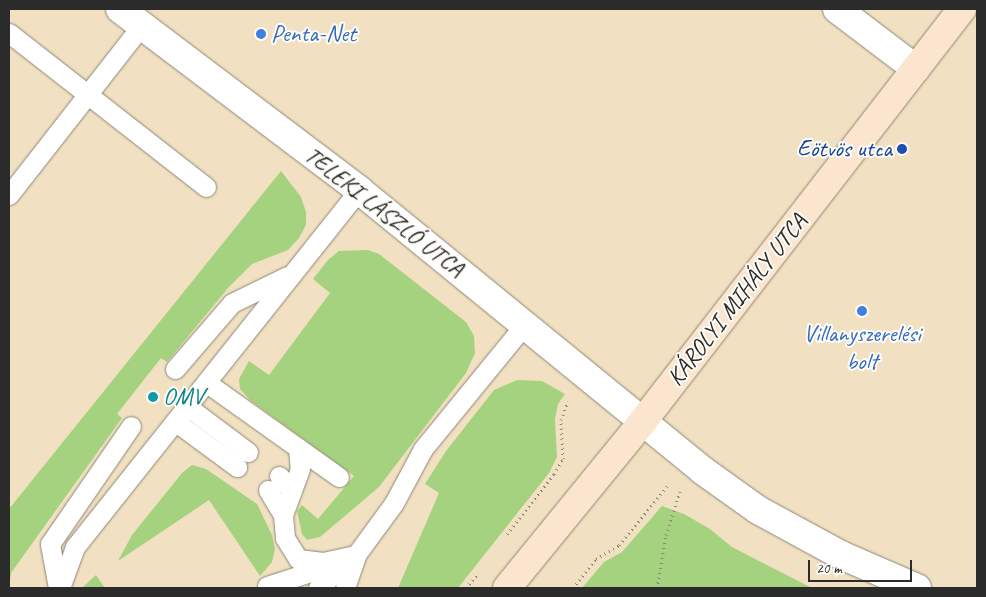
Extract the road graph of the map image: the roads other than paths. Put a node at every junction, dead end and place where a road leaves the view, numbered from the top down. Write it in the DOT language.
graph roads {
  1 [pos="120,9"];
  2 [pos="837,9"];
  3 [pos="962,9"];
  4 [pos="142,25"];
  5 [pos="9,33"];
  6 [pos="916,69"];
  7 [pos="88,94"];
  8 [pos="206,187"];
  9 [pos="359,190"];
  10 [pos="9,195"];
  11 [pos="292,273"];
  12 [pos="524,325"];
  13 [pos="175,369"];
  14 [pos="207,383"];
  15 [pos="188,407"];
  16 [pos="643,421"];
  17 [pos="176,422"];
  18 [pos="131,426"];
  19 [pos="298,448"];
  20 [pos="339,478"];
  21 [pos="356,554"];
  22 [pos="267,586"];
  23 [pos="59,588"];
  24 [pos="318,588"];
  25 [pos="345,588"];
  26 [pos="506,588"];
  27 [pos="917,588"];
  1 -- 4 [label="street, TELEKI LÁSZLÓ UTCA"];
  2 -- 6 [label="street"];
  3 -- 6 [label="street, KÁROLYI MIHÁLY UTCA"];
  4 -- 7 [label="lane"];
  4 -- 9 [label="street, TELEKI LÁSZLÓ UTCA"];
  5 -- 7 [label="lane"];
  6 -- 16 [label="street, KÁROLYI MIHÁLY UTCA"];
  7 -- 8 [label="lane"];
  7 -- 10 [label="lane"];
  9 -- 11 [label="lane"];
  9 -- 12 [label="street, TELEKI LÁSZLÓ UTCA"];
  11 -- 13 [label="lane"];
  11 -- 14 [label="lane"];
  12 -- 16 [label="street, TELEKI LÁSZLÓ UTCA"];
  12 -- 21 [label="lane"];
  14 -- 15 [label="lane"];
  14 -- 19 [label="lane"];
  15 -- 17 [label="lane"];
  15 -- 17 [label="lane"];
  16 -- 26 [label="street, KÁROLYI MIHÁLY UTCA"];
  16 -- 27 [label="street, TELEKI LÁSZLÓ UTCA"];
  17 -- 23 [label="lane"];
  18 -- 23 [label="lane"];
  19 -- 20 [label="lane"];
  19 -- 21 [label="lane"];
  21 -- 22 [label="lane"];
  21 -- 24 [label="lane"];
  21 -- 25 [label="lane"];
}
